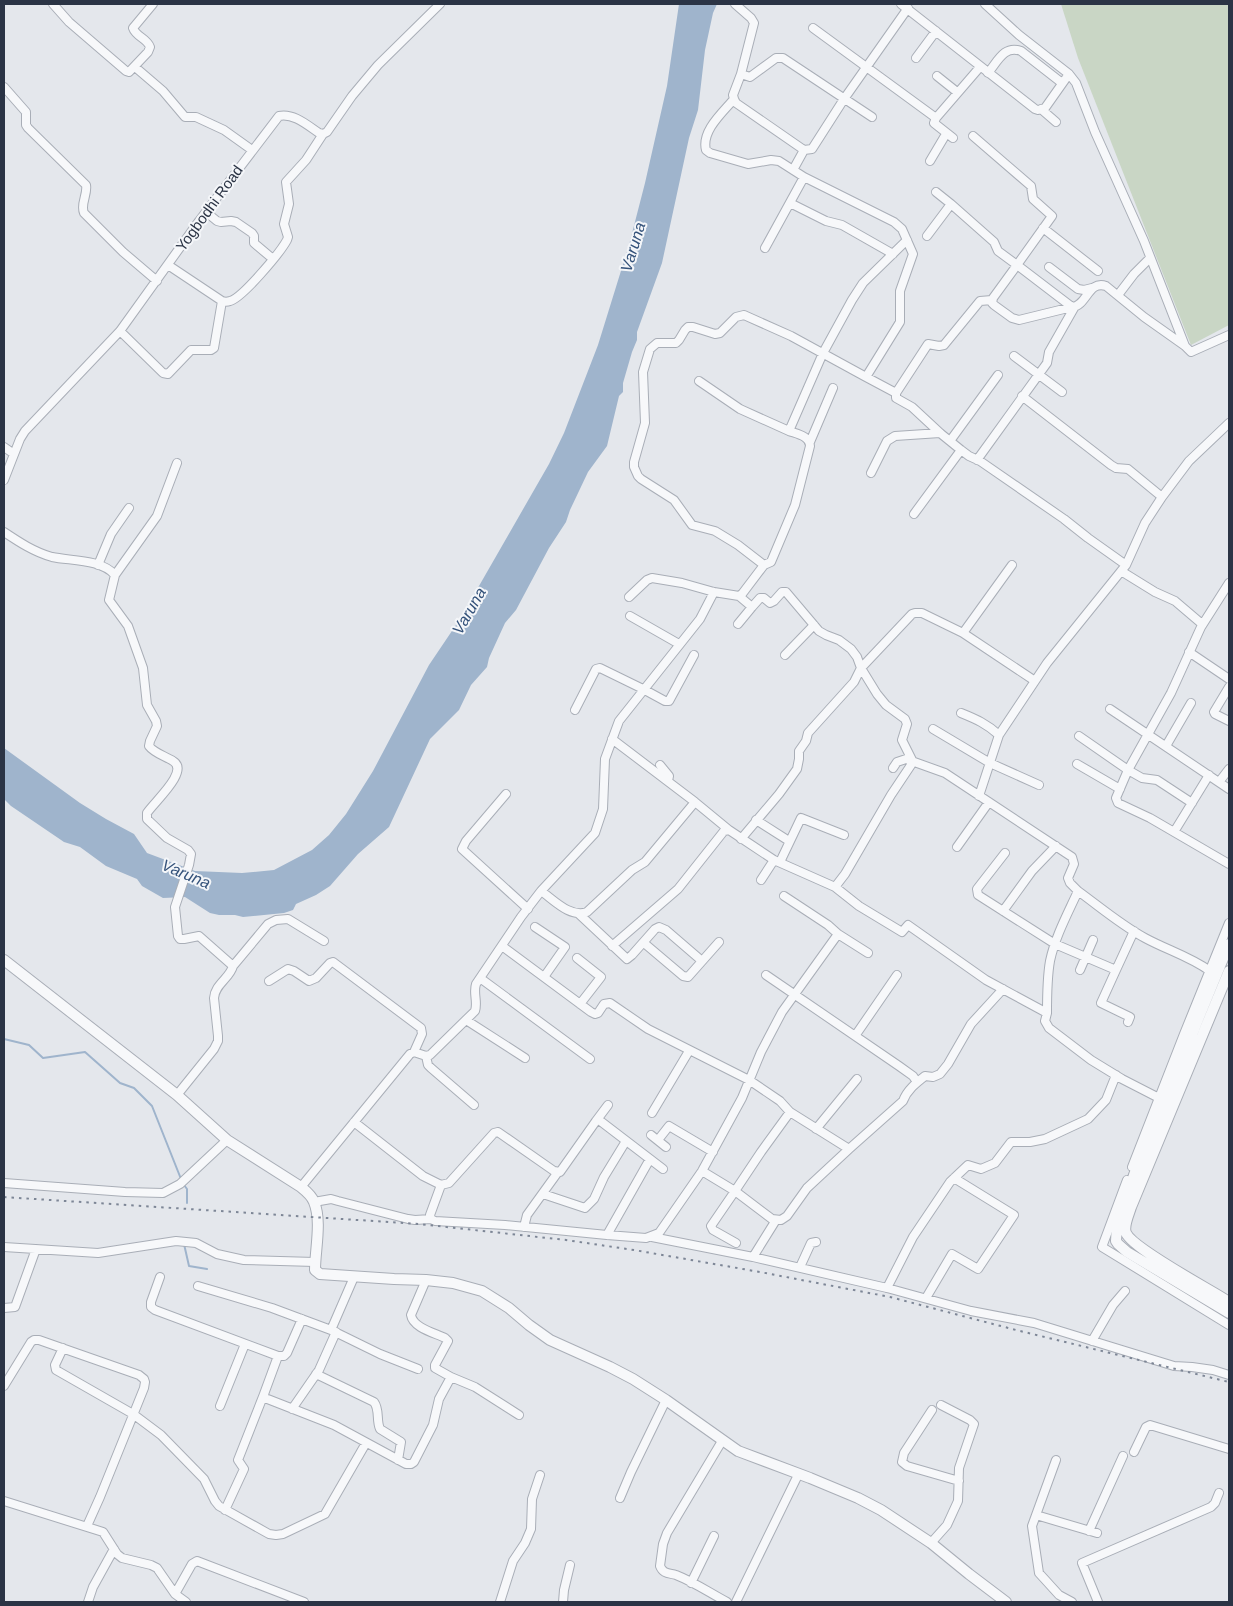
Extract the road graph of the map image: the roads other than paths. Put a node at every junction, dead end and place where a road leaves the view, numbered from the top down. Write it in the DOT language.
graph roads {
  1 [pos="53,4"];
  2 [pos="153,4"];
  3 [pos="440,4"];
  4 [pos="736,4"];
  5 [pos="989,5"];
  6 [pos="905,6"];
  7 [pos="813,28"];
  8 [pos="936,31"];
  9 [pos="916,58"];
  10 [pos="866,66"];
  11 [pos="980,67"];
  12 [pos="135,68"];
  13 [pos="988,73"];
  14 [pos="741,74"];
  15 [pos="1069,74"];
  16 [pos="937,76"];
  17 [pos="1062,83"];
  18 [pos="4,87"];
  19 [pos="957,92"];
  20 [pos="844,98"];
  21 [pos="734,99"];
  22 [pos="1041,109"];
  23 [pos="872,117"];
  24 [pos="936,118"];
  25 [pos="1056,122"];
  26 [pos="323,134"];
  27 [pos="973,136"];
  28 [pos="252,150"];
  29 [pos="804,150"];
  30 [pos="930,161"];
  31 [pos="793,170"];
  32 [pos="804,177"];
  33 [pos="936,192"];
  34 [pos="790,203"];
  35 [pos="951,204"];
  36 [pos="206,212"];
  37 [pos="1043,228"];
  38 [pos="927,236"];
  39 [pos="907,240"];
  40 [pos="765,248"];
  41 [pos="893,254"];
  42 [pos="1150,258"];
  43 [pos="273,259"];
  44 [pos="168,265"];
  45 [pos="1017,265"];
  46 [pos="1049,267"];
  47 [pos="1098,271"];
  48 [pos="157,281"];
  49 [pos="1094,287"];
  50 [pos="1118,295"];
  51 [pos="992,300"];
  52 [pos="222,301"];
  53 [pos="1073,307"];
  54 [pos="120,331"];
  55 [pos="1229,335"];
  56 [pos="1185,346"];
  57 [pos="823,353"];
  58 [pos="1014,356"];
  59 [pos="1039,374"];
  60 [pos="998,375"];
  61 [pos="866,377"];
  62 [pos="699,381"];
  63 [pos="833,388"];
  64 [pos="1062,392"];
  65 [pos="896,393"];
  66 [pos="1022,396"];
  67 [pos="1229,423"];
  68 [pos="789,430"];
  69 [pos="940,433"];
  70 [pos="950,441"];
  71 [pos="810,442"];
  72 [pos="4,447"];
  73 [pos="961,450"];
  74 [pos="14,454"];
  75 [pos="977,460"];
  76 [pos="177,463"];
  77 [pos="871,473"];
  78 [pos="5,478"];
  79 [pos="1162,496"];
  80 [pos="129,508"];
  81 [pos="914,514"];
  82 [pos="4,532"];
  83 [pos="764,564"];
  84 [pos="98,565"];
  85 [pos="1012,565"];
  86 [pos="1124,568"];
  87 [pos="115,575"];
  88 [pos="1229,582"];
  89 [pos="714,592"];
  90 [pos="739,596"];
  91 [pos="629,597"];
  92 [pos="752,607"];
  93 [pos="630,616"];
  94 [pos="738,624"];
  95 [pos="1202,624"];
  96 [pos="814,625"];
  97 [pos="963,632"];
  98 [pos="679,644"];
  99 [pos="1189,652"];
  100 [pos="694,655"];
  101 [pos="784,656"];
  102 [pos="861,668"];
  103 [pos="1229,679"];
  104 [pos="1035,681"];
  105 [pos="1229,687"];
  106 [pos="643,689"];
  107 [pos="1191,703"];
  108 [pos="1110,709"];
  109 [pos="575,710"];
  110 [pos="961,713"];
  111 [pos="1229,721"];
  112 [pos="933,730"];
  113 [pos="1148,734"];
  114 [pos="999,736"];
  115 [pos="1079,736"];
  116 [pos="612,739"];
  117 [pos="1166,746"];
  118 [pos="913,762"];
  119 [pos="990,763"];
  120 [pos="1077,764"];
  121 [pos="660,765"];
  122 [pos="893,768"];
  123 [pos="1229,769"];
  124 [pos="1128,770"];
  125 [pos="1209,775"];
  126 [pos="668,782"];
  127 [pos="1220,782"];
  128 [pos="1039,785"];
  129 [pos="1120,789"];
  130 [pos="1229,789"];
  131 [pos="506,794"];
  132 [pos="979,796"];
  133 [pos="695,802"];
  134 [pos="989,802"];
  135 [pos="1192,803"];
  136 [pos="756,820"];
  137 [pos="729,830"];
  138 [pos="1174,832"];
  139 [pos="844,835"];
  140 [pos="741,838"];
  141 [pos="790,840"];
  142 [pos="1056,846"];
  143 [pos="958,848"];
  144 [pos="1005,853"];
  145 [pos="777,861"];
  146 [pos="1229,864"];
  147 [pos="761,880"];
  148 [pos="834,887"];
  149 [pos="542,890"];
  150 [pos="1078,891"];
  151 [pos="784,896"];
  152 [pos="528,909"];
  153 [pos="1003,911"];
  154 [pos="579,914"];
  155 [pos="1229,923"];
  156 [pos="535,927"];
  157 [pos="1134,931"];
  158 [pos="838,934"];
  159 [pos="1093,940"];
  160 [pos="324,941"];
  161 [pos="644,942"];
  162 [pos="719,942"];
  163 [pos="1055,944"];
  164 [pos="1229,944"];
  165 [pos="502,946"];
  166 [pos="612,946"];
  167 [pos="868,953"];
  168 [pos="577,958"];
  169 [pos="1086,958"];
  170 [pos="4,960"];
  171 [pos="702,961"];
  172 [pos="234,966"];
  173 [pos="1080,970"];
  174 [pos="1116,970"];
  175 [pos="1210,971"];
  176 [pos="1229,971"];
  177 [pos="897,975"];
  178 [pos="766,976"];
  179 [pos="544,977"];
  180 [pos="480,978"];
  181 [pos="269,982"];
  182 [pos="1003,989"];
  183 [pos="794,995"];
  184 [pos="580,1004"];
  185 [pos="1047,1012"];
  186 [pos="466,1020"];
  187 [pos="1128,1022"];
  188 [pos="855,1036"];
  189 [pos="689,1051"];
  190 [pos="414,1052"];
  191 [pos="426,1056"];
  192 [pos="525,1058"];
  193 [pos="590,1060"];
  194 [pos="1116,1075"];
  195 [pos="858,1078"];
  196 [pos="748,1080"];
  197 [pos="917,1082"];
  198 [pos="178,1095"];
  199 [pos="1159,1098"];
  200 [pos="474,1105"];
  201 [pos="608,1105"];
  202 [pos="790,1112"];
  203 [pos="652,1113"];
  204 [pos="354,1122"];
  205 [pos="596,1122"];
  206 [pos="816,1129"];
  207 [pos="227,1140"];
  208 [pos="626,1141"];
  209 [pos="666,1147"];
  210 [pos="849,1150"];
  211 [pos="713,1152"];
  212 [pos="650,1159"];
  213 [pos="663,1169"];
  214 [pos="702,1171"];
  215 [pos="558,1172"];
  216 [pos="954,1178"];
  217 [pos="4,1183"];
  218 [pos="441,1186"];
  219 [pos="301,1187"];
  220 [pos="735,1191"];
  221 [pos="543,1194"];
  222 [pos="314,1202"];
  223 [pos="431,1219"];
  224 [pos="776,1220"];
  225 [pos="524,1227"];
  226 [pos="607,1235"];
  227 [pos="652,1236"];
  228 [pos="816,1242"];
  229 [pos="736,1243"];
  230 [pos="4,1247"];
  231 [pos="36,1249"];
  232 [pos="753,1257"];
  233 [pos="315,1262"];
  234 [pos="800,1267"];
  235 [pos="160,1277"];
  236 [pos="354,1277"];
  237 [pos="426,1280"];
  238 [pos="198,1286"];
  239 [pos="887,1288"];
  240 [pos="1125,1291"];
  241 [pos="926,1298"];
  242 [pos="1229,1302"];
  243 [pos="4,1308"];
  244 [pos="1229,1313"];
  245 [pos="302,1319"];
  246 [pos="1229,1325"];
  247 [pos="334,1331"];
  248 [pos="1092,1341"];
  249 [pos="245,1344"];
  250 [pos="63,1348"];
  251 [pos="278,1356"];
  252 [pos="418,1369"];
  253 [pos="316,1374"];
  254 [pos="1229,1375"];
  255 [pos="450,1377"];
  256 [pos="4,1386"];
  257 [pos="264,1394"];
  258 [pos="666,1400"];
  259 [pos="941,1405"];
  260 [pos="220,1406"];
  261 [pos="292,1409"];
  262 [pos="932,1410"];
  263 [pos="133,1414"];
  264 [pos="519,1415"];
  265 [pos="722,1441"];
  266 [pos="366,1443"];
  267 [pos="1229,1449"];
  268 [pos="1134,1452"];
  269 [pos="1123,1456"];
  270 [pos="398,1460"];
  271 [pos="1056,1460"];
  272 [pos="798,1474"];
  273 [pos="540,1475"];
  274 [pos="959,1481"];
  275 [pos="1219,1493"];
  276 [pos="620,1498"];
  277 [pos="4,1501"];
  278 [pos="225,1510"];
  279 [pos="1036,1515"];
  280 [pos="87,1526"];
  281 [pos="714,1536"];
  282 [pos="931,1543"];
  283 [pos="114,1549"];
  284 [pos="570,1565"];
  285 [pos="691,1583"];
  286 [pos="175,1594"];
  287 [pos="88,1602"];
  288 [pos="186,1602"];
  289 [pos="304,1602"];
  290 [pos="500,1602"];
  291 [pos="563,1602"];
  292 [pos="727,1602"];
  293 [pos="736,1602"];
  294 [pos="1006,1602"];
  295 [pos="1072,1602"];
  296 [pos="1098,1602"];
  1 -- 12 [label="street"];
  2 -- 12 [label="street"];
  3 -- 26 [label="street"];
  4 -- 14 [label="street"];
  5 -- 15 [label="street"];
  6 -- 8 [label="street"];
  6 -- 10 [label="street"];
  7 -- 10 [label="street"];
  8 -- 9 [label="street"];
  8 -- 11 [label="street"];
  10 -- 20 [label="street"];
  10 -- 24 [label="street"];
  11 -- 13 [label="street"];
  11 -- 19 [label="street"];
  12 -- 28 [label="street"];
  13 -- 17 [label="street"];
  13 -- 22 [label="street"];
  14 -- 20 [label="street"];
  14 -- 21 [label="street"];
  15 -- 17 [label="street"];
  15 -- 42 [label="street"];
  16 -- 19 [label="street"];
  17 -- 22 [label="street"];
  18 -- 48 [label="street"];
  19 -- 24 [label="street"];
  20 -- 23 [label="street"];
  20 -- 29 [label="street"];
  21 -- 29 [label="street"];
  21 -- 31 [label="street"];
  22 -- 25 [label="street"];
  24 -- 30 [label="street"];
  26 -- 28 [label="street, Yogbodhi Road"];
  26 -- 43 [label="street"];
  27 -- 37 [label="street"];
  28 -- 36 [label="street, Yogbodhi Road"];
  29 -- 31 [label="street"];
  31 -- 32 [label="street"];
  32 -- 34 [label="street"];
  32 -- 39 [label="street"];
  33 -- 35 [label="street"];
  34 -- 40 [label="street"];
  34 -- 41 [label="street"];
  35 -- 38 [label="street"];
  35 -- 45 [label="street"];
  36 -- 43 [label="street"];
  36 -- 44 [label="street, Yogbodhi Road"];
  37 -- 45 [label="street"];
  37 -- 47 [label="street"];
  39 -- 41 [label="street"];
  39 -- 61 [label="street"];
  41 -- 57 [label="street"];
  42 -- 50 [label="street"];
  42 -- 56 [label="street"];
  43 -- 52 [label="street"];
  44 -- 48 [label="street, Yogbodhi Road"];
  44 -- 52 [label="street"];
  45 -- 51 [label="street"];
  45 -- 53 [label="street"];
  46 -- 49 [label="street"];
  48 -- 54 [label="street, Yogbodhi Road"];
  49 -- 50 [label="street"];
  49 -- 53 [label="street"];
  50 -- 56 [label="street"];
  51 -- 53 [label="street"];
  51 -- 65 [label="street"];
  52 -- 54 [label="street"];
  53 -- 59 [label="street"];
  54 -- 74 [label="street, Yogbodhi Road"];
  55 -- 56 [label="street"];
  57 -- 61 [label="street"];
  57 -- 68 [label="street"];
  57 -- 83 [label="street"];
  58 -- 59 [label="street"];
  59 -- 64 [label="street"];
  59 -- 66 [label="street"];
  60 -- 70 [label="street"];
  61 -- 65 [label="street"];
  62 -- 68 [label="street"];
  63 -- 71 [label="street"];
  65 -- 69 [label="street"];
  66 -- 75 [label="street"];
  66 -- 79 [label="street"];
  67 -- 79 [label="street"];
  68 -- 71 [label="street"];
  69 -- 70 [label="street"];
  69 -- 77 [label="street"];
  70 -- 73 [label="street"];
  71 -- 83 [label="street"];
  72 -- 74 [label="street"];
  73 -- 75 [label="street"];
  73 -- 81 [label="street"];
  74 -- 78 [label="street, Yogbodhi Road"];
  75 -- 86 [label="street"];
  76 -- 87 [label="street"];
  79 -- 86 [label="street"];
  80 -- 84 [label="street"];
  82 -- 84 [label="street"];
  83 -- 90 [label="street"];
  84 -- 87 [label="street"];
  85 -- 97 [label="street"];
  86 -- 95 [label="street"];
  86 -- 104 [label="street"];
  87 -- 172 [label="street"];
  88 -- 95 [label="street"];
  89 -- 90 [label="street"];
  89 -- 91 [label="street"];
  89 -- 98 [label="street"];
  90 -- 92 [label="street"];
  92 -- 94 [label="street"];
  92 -- 96 [label="street"];
  93 -- 98 [label="street"];
  95 -- 99 [label="street"];
  96 -- 101 [label="street"];
  96 -- 102 [label="street"];
  97 -- 102 [label="street"];
  97 -- 104 [label="street"];
  98 -- 106 [label="street"];
  99 -- 103 [label="street"];
  99 -- 113 [label="street"];
  100 -- 106 [label="street"];
  102 -- 118 [label="street"];
  102 -- 136 [label="street"];
  104 -- 114 [label="street"];
  105 -- 111 [label="street"];
  106 -- 109 [label="street"];
  106 -- 116 [label="street"];
  107 -- 117 [label="street"];
  108 -- 113 [label="street"];
  110 -- 114 [label="street"];
  112 -- 119 [label="street"];
  113 -- 117 [label="street"];
  113 -- 124 [label="street"];
  114 -- 119 [label="street"];
  115 -- 124 [label="street"];
  116 -- 126 [label="street"];
  116 -- 149 [label="street"];
  117 -- 125 [label="street"];
  118 -- 122 [label="street"];
  118 -- 132 [label="street"];
  118 -- 148 [label="street"];
  119 -- 128 [label="street"];
  119 -- 132 [label="street"];
  120 -- 129 [label="street"];
  121 -- 126 [label="street"];
  123 -- 127 [label="street"];
  124 -- 129 [label="street"];
  124 -- 135 [label="street"];
  125 -- 127 [label="street"];
  125 -- 135 [label="street"];
  126 -- 133 [label="street"];
  127 -- 130 [label="street"];
  129 -- 138 [label="street"];
  131 -- 152 [label="street"];
  132 -- 134 [label="street"];
  133 -- 137 [label="street"];
  133 -- 154 [label="street"];
  134 -- 142 [label="street"];
  134 -- 143 [label="street"];
  135 -- 138 [label="street"];
  136 -- 140 [label="street"];
  136 -- 141 [label="street"];
  137 -- 140 [label="street"];
  137 -- 166 [label="street"];
  138 -- 146 [label="street"];
  139 -- 141 [label="street"];
  140 -- 145 [label="street"];
  141 -- 145 [label="street"];
  142 -- 150 [label="street"];
  142 -- 153 [label="street"];
  144 -- 153 [label="street"];
  145 -- 147 [label="street"];
  145 -- 148 [label="street"];
  148 -- 182 [label="street"];
  149 -- 152 [label="street"];
  149 -- 154 [label="street"];
  150 -- 157 [label="street"];
  150 -- 163 [label="street"];
  151 -- 158 [label="street"];
  152 -- 165 [label="street"];
  153 -- 163 [label="street"];
  154 -- 166 [label="street"];
  155 -- 175 [label="street"];
  156 -- 179 [label="street"];
  157 -- 174 [label="street"];
  157 -- 175 [label="street"];
  158 -- 167 [label="street"];
  158 -- 183 [label="street"];
  159 -- 169 [label="street"];
  160 -- 172 [label="street"];
  161 -- 166 [label="street"];
  161 -- 171 [label="street"];
  161 -- 171 [label="street"];
  162 -- 171 [label="street"];
  163 -- 169 [label="street"];
  163 -- 185 [label="street"];
  164 -- 244 [label="street"];
  165 -- 179 [label="street"];
  165 -- 180 [label="street"];
  168 -- 184 [label="street"];
  169 -- 173 [label="street"];
  169 -- 174 [label="street"];
  170 -- 198 [label="street"];
  172 -- 198 [label="street"];
  174 -- 187 [label="street"];
  175 -- 199 [label="street"];
  176 -- 242 [label="street"];
  177 -- 188 [label="street"];
  178 -- 183 [label="street"];
  179 -- 184 [label="street"];
  180 -- 186 [label="street"];
  180 -- 193 [label="street"];
  181 -- 190 [label="street"];
  182 -- 185 [label="street"];
  182 -- 197 [label="street"];
  183 -- 188 [label="street"];
  183 -- 196 [label="street"];
  184 -- 189 [label="street"];
  185 -- 194 [label="street"];
  186 -- 191 [label="street"];
  186 -- 192 [label="street"];
  188 -- 197 [label="street"];
  189 -- 196 [label="street"];
  189 -- 203 [label="street"];
  190 -- 191 [label="street"];
  190 -- 204 [label="street"];
  191 -- 200 [label="street"];
  194 -- 199 [label="street"];
  194 -- 216 [label="street"];
  195 -- 206 [label="street"];
  196 -- 202 [label="street"];
  196 -- 211 [label="street"];
  197 -- 210 [label="street"];
  198 -- 207 [label="street"];
  199 -- 246 [label="street"];
  201 -- 205 [label="street"];
  202 -- 206 [label="street"];
  202 -- 220 [label="street"];
  204 -- 218 [label="street"];
  204 -- 219 [label="street"];
  205 -- 208 [label="street"];
  205 -- 215 [label="street"];
  206 -- 210 [label="street"];
  207 -- 217 [label="street"];
  207 -- 219 [label="street"];
  208 -- 212 [label="street"];
  208 -- 221 [label="street"];
  209 -- 211 [label="street"];
  210 -- 224 [label="street"];
  211 -- 214 [label="street"];
  212 -- 213 [label="street"];
  212 -- 226 [label="street"];
  214 -- 220 [label="street"];
  214 -- 227 [label="street"];
  215 -- 218 [label="street"];
  215 -- 221 [label="street"];
  216 -- 239 [label="street"];
  216 -- 241 [label="street"];
  218 -- 223 [label="street"];
  219 -- 222 [label="street"];
  220 -- 224 [label="street"];
  220 -- 229 [label="street"];
  221 -- 225 [label="street"];
  222 -- 223 [label="street"];
  222 -- 233 [label="street"];
  223 -- 225 [label="street"];
  224 -- 232 [label="street"];
  225 -- 226 [label="street"];
  226 -- 227 [label="street"];
  227 -- 232 [label="street"];
  228 -- 234 [label="street"];
  230 -- 231 [label="street"];
  231 -- 233 [label="street"];
  231 -- 243 [label="street"];
  232 -- 234 [label="street"];
  233 -- 236 [label="street"];
  234 -- 239 [label="street"];
  235 -- 249 [label="street"];
  236 -- 237 [label="street"];
  236 -- 247 [label="street"];
  237 -- 255 [label="street"];
  237 -- 258 [label="street"];
  238 -- 245 [label="street"];
  239 -- 241 [label="street"];
  240 -- 248 [label="street"];
  241 -- 248 [label="street"];
  245 -- 247 [label="street"];
  245 -- 251 [label="street"];
  247 -- 252 [label="street"];
  247 -- 253 [label="street"];
  248 -- 254 [label="street"];
  249 -- 251 [label="street"];
  249 -- 260 [label="street"];
  250 -- 256 [label="street"];
  250 -- 263 [label="street"];
  250 -- 263 [label="street"];
  251 -- 257 [label="street"];
  253 -- 261 [label="street"];
  253 -- 270 [label="street"];
  255 -- 264 [label="street"];
  255 -- 270 [label="street"];
  257 -- 261 [label="street"];
  257 -- 278 [label="street"];
  258 -- 265 [label="street"];
  258 -- 276 [label="street"];
  259 -- 274 [label="street"];
  261 -- 266 [label="street"];
  262 -- 274 [label="street"];
  263 -- 278 [label="street"];
  263 -- 280 [label="street"];
  265 -- 272 [label="street"];
  265 -- 285 [label="street"];
  266 -- 270 [label="street"];
  266 -- 278 [label="street"];
  267 -- 268 [label="street"];
  269 -- 279 [label="street"];
  271 -- 279 [label="street"];
  272 -- 282 [label="street"];
  272 -- 293 [label="street"];
  273 -- 290 [label="street"];
  274 -- 282 [label="street"];
  275 -- 296 [label="street"];
  277 -- 280 [label="street"];
  279 -- 295 [label="street"];
  280 -- 283 [label="street"];
  281 -- 285 [label="street"];
  282 -- 294 [label="street"];
  283 -- 286 [label="street"];
  283 -- 287 [label="street"];
  284 -- 291 [label="street"];
  285 -- 292 [label="street"];
  286 -- 288 [label="street"];
  286 -- 289 [label="street"];
}
